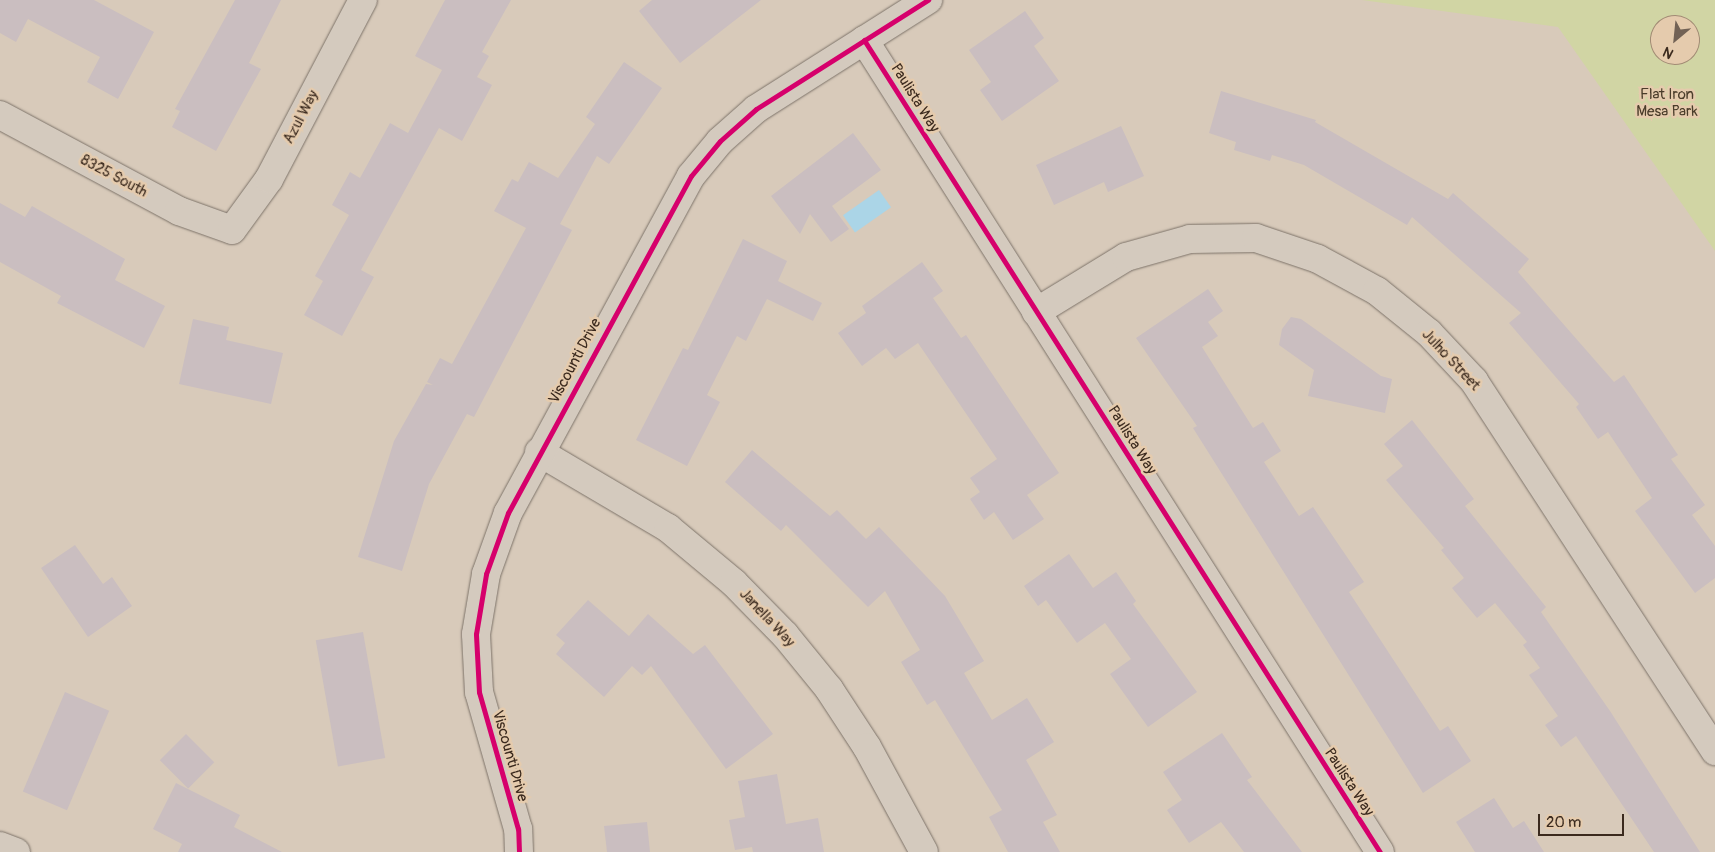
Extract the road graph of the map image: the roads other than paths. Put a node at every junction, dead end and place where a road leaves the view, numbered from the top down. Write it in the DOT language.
graph roads {
  1 [pos="363,0"];
  2 [pos="928,0"];
  3 [pos="864,40"];
  4 [pos="0,115"];
  5 [pos="232,230"];
  6 [pos="1036,312"];
  7 [pos="539,452"];
  8 [pos="1715,751"];
  9 [pos="0,846"];
  10 [pos="16,852"];
  11 [pos="519,852"];
  12 [pos="924,852"];
  13 [pos="1380,852"];
  1 -- 5 [label="street, Azul Way"];
  2 -- 3 [label="street, Viscounti Drive"];
  3 -- 6 [label="street, Paulista Way"];
  3 -- 7 [label="street, Viscounti Drive"];
  4 -- 5 [label="street, 8325 South"];
  6 -- 8 [label="street, Julho Street"];
  6 -- 13 [label="street, Paulista Way"];
  7 -- 11 [label="street, Viscounti Drive"];
  7 -- 12 [label="street, Janella Way"];
  9 -- 10 [label="street"];
}
